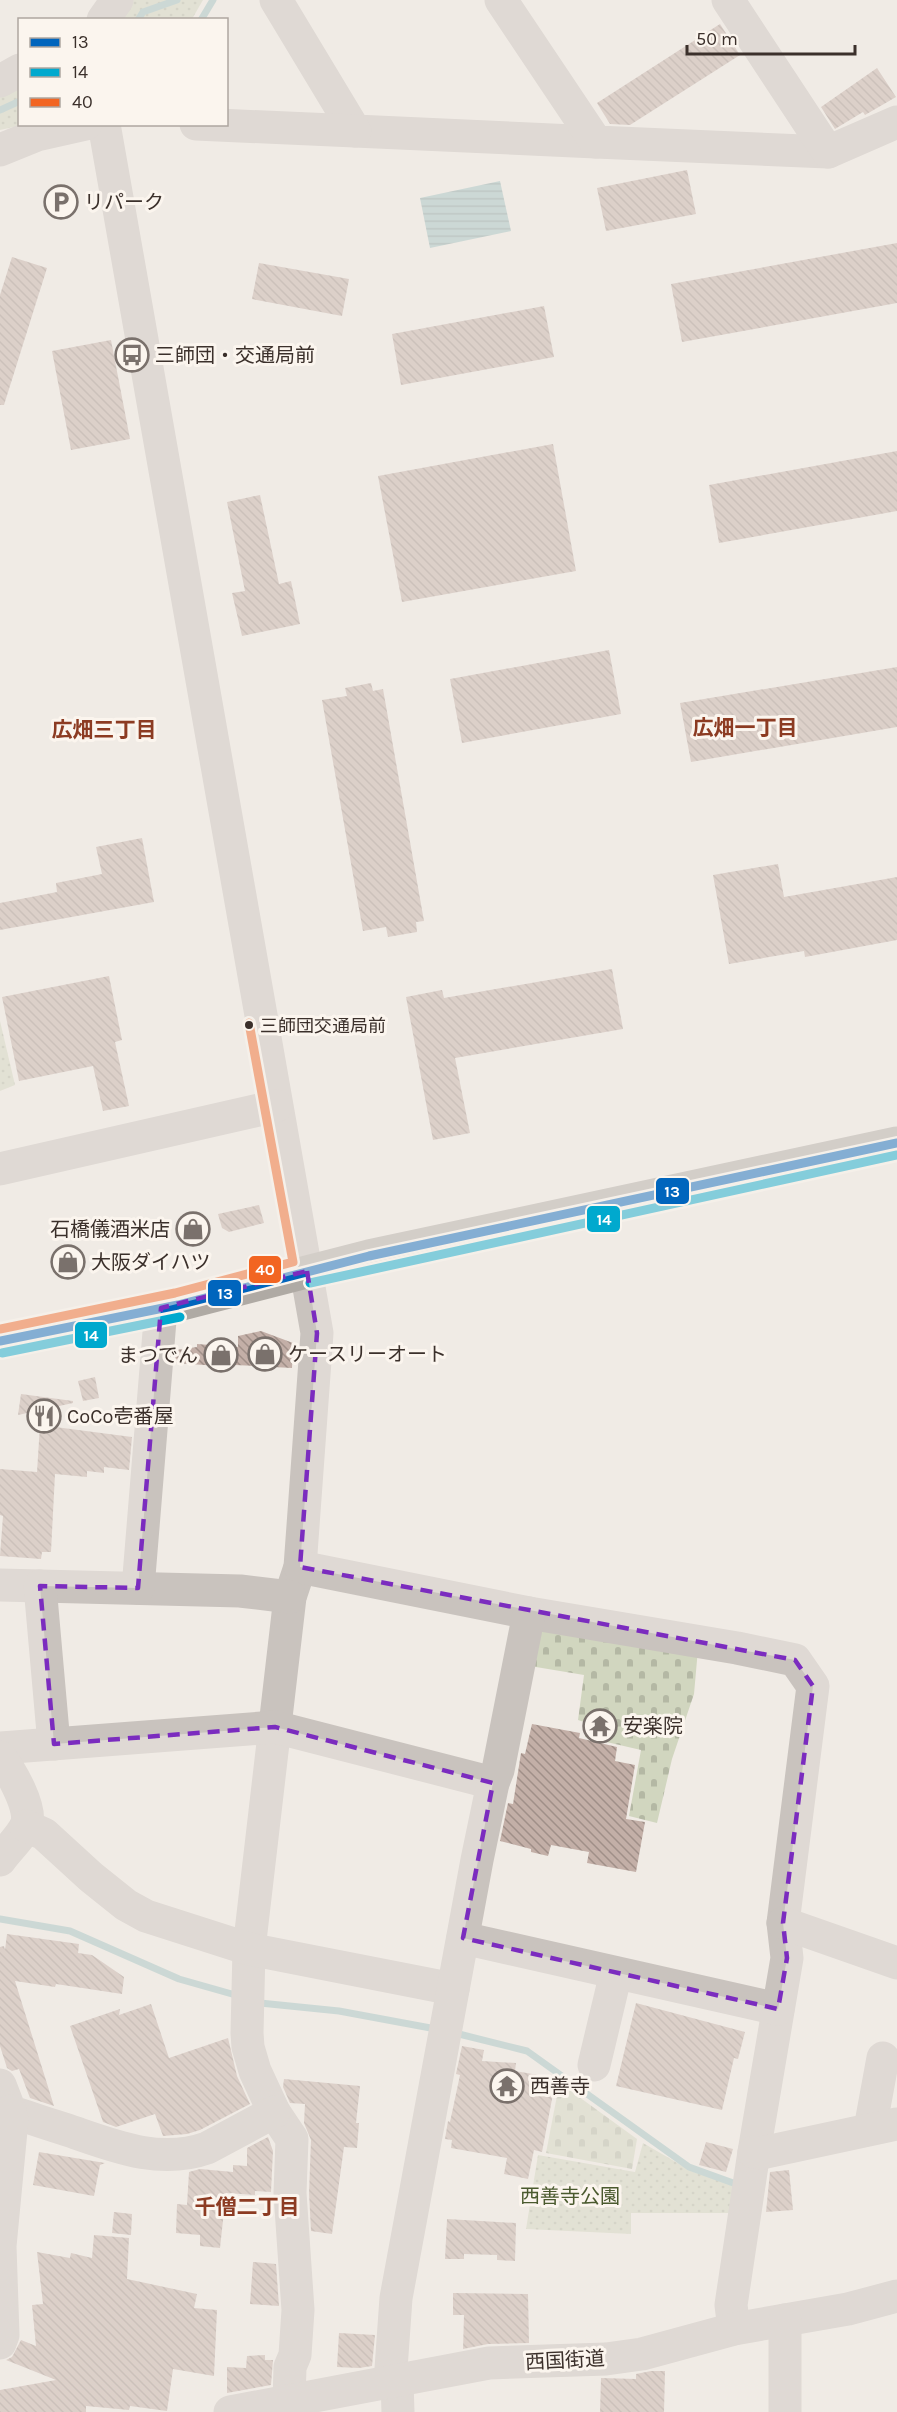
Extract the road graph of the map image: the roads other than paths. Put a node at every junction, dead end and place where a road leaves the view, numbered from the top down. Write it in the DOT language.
graph roads {
  1 [pos="117,0"];
  2 [pos="276,0"];
  3 [pos="501,0"];
  4 [pos="728,0"];
  5 [pos="104,18"];
  6 [pos="18,71"];
  7 [pos="0,81"];
  8 [pos="897,122"];
  9 [pos="228,125"];
  10 [pos="77,126"];
  11 [pos="104,126"];
  12 [pos="355,131"];
  13 [pos="596,142"];
  14 [pos="0,150"];
  15 [pos="828,152"];
  16 [pos="276,1106"];
  17 [pos="897,1143"];
  18 [pos="0,1169"];
  19 [pos="307,1271"];
  20 [pos="161,1308"];
  21 [pos="0,1341"];
  22 [pos="295,1582"];
  23 [pos="0,1585"];
  24 [pos="40,1586"];
  25 [pos="138,1588"];
  26 [pos="529,1613"];
  27 [pos="275,1727"];
  28 [pos="54,1744"];
  29 [pos="0,1748"];
  30 [pos="0,1757"];
  31 [pos="493,1784"];
  32 [pos="26,1826"];
  33 [pos="0,1860"];
  34 [pos="783,1923"];
  35 [pos="463,1938"];
  36 [pos="249,1949"];
  37 [pos="897,1963"];
  38 [pos="616,1973"];
  39 [pos="453,1989"];
  40 [pos="778,2009"];
  41 [pos="883,2058"];
  42 [pos="594,2065"];
  43 [pos="5,2098"];
  44 [pos="274,2112"];
  45 [pos="883,2126"];
  46 [pos="754,2152"];
  47 [pos="0,2246"];
  48 [pos="897,2295"];
  49 [pos="1,2304"];
  50 [pos="785,2320"];
  51 [pos="734,2329"];
  52 [pos="0,2343"];
  53 [pos="395,2392"];
  54 [pos="289,2402"];
  55 [pos="230,2412"];
  56 [pos="785,2412"];
  1 -- 5 [label="street"];
  2 -- 12 [label="street"];
  3 -- 13 [label="street"];
  4 -- 15 [label="street"];
  6 -- 7 [label="street"];
  8 -- 15 [label="street"];
  9 -- 12 [label="street"];
  10 -- 14 [label="street"];
  11 -- 16 [label="street"];
  12 -- 13 [label="street"];
  13 -- 15 [label="street"];
  16 -- 18 [label="street"];
  16 -- 19 [label="street"];
  17 -- 19 [label="highway"];
  19 -- 20 [label="highway"];
  19 -- 22 [label="street"];
  20 -- 21 [label="highway"];
  20 -- 25 [label="street"];
  22 -- 25 [label="street"];
  22 -- 26 [label="street"];
  22 -- 27 [label="street"];
  23 -- 24 [label="street"];
  24 -- 25 [label="street"];
  24 -- 28 [label="street"];
  26 -- 31 [label="street"];
  26 -- 34 [label="street"];
  27 -- 28 [label="street"];
  27 -- 31 [label="street"];
  27 -- 36 [label="street"];
  28 -- 29 [label="street"];
  30 -- 32 [label="street"];
  31 -- 35 [label="street"];
  32 -- 33 [label="street"];
  32 -- 36 [label="street"];
  34 -- 37 [label="street"];
  34 -- 40 [label="street"];
  35 -- 38 [label="street"];
  35 -- 39 [label="street"];
  36 -- 39 [label="street"];
  36 -- 44 [label="street"];
  38 -- 40 [label="street"];
  38 -- 42 [label="street"];
  39 -- 53 [label="street"];
  40 -- 46 [label="street"];
  41 -- 45 [label="street"];
  43 -- 44 [label="street"];
  43 -- 47 [label="street"];
  44 -- 54 [label="street"];
  45 -- 46 [label="street"];
  46 -- 51 [label="street"];
  47 -- 49 [label="street"];
  48 -- 50 [label="street, 西国街道"];
  49 -- 52 [label="street"];
  50 -- 51 [label="street, 西国街道"];
  50 -- 56 [label="street"];
  51 -- 53 [label="street, 西国街道"];
  53 -- 54 [label="street, 西国街道"];
  54 -- 55 [label="street, 西国街道"];
}
